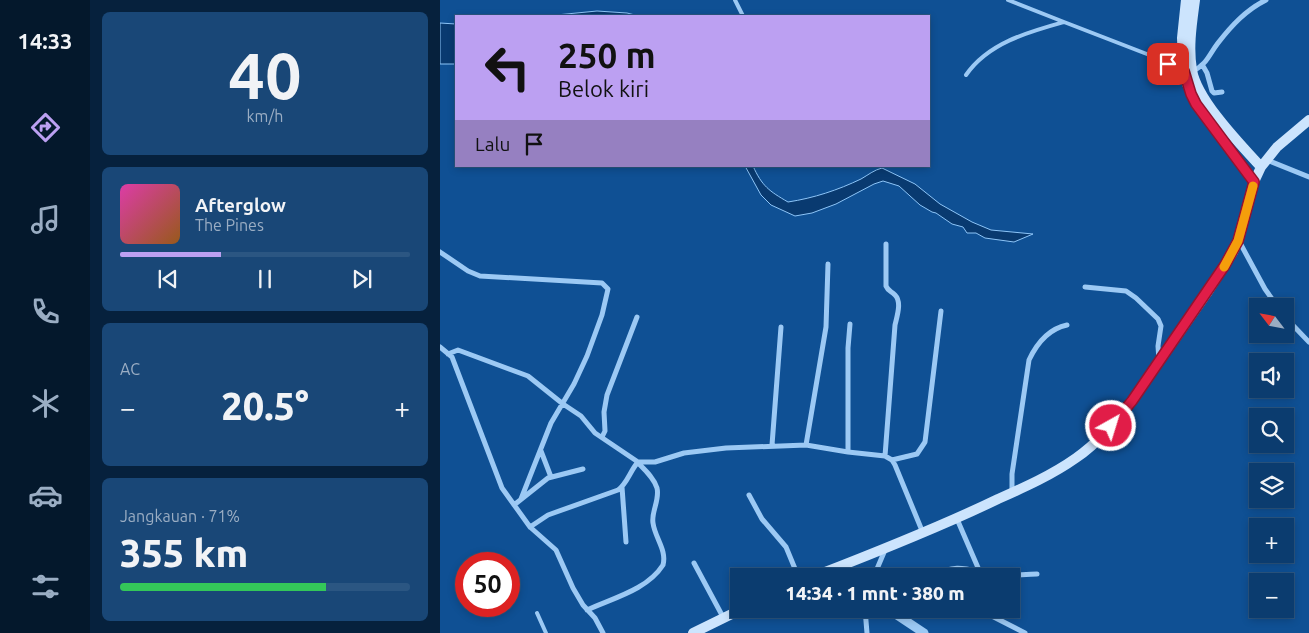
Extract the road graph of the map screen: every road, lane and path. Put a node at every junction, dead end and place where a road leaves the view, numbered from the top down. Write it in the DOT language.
graph roads {
  1 [pos="735,0"];
  2 [pos="1008,0"];
  3 [pos="1186,0"];
  4 [pos="1195,0"];
  5 [pos="1266,0"];
  6 [pos="742,15"];
  7 [pos="1064,22"];
  8 [pos="1203,66"];
  9 [pos="1188,72"];
  10 [pos="966,75"];
  11 [pos="1222,92"];
  12 [pos="1309,120"];
  13 [pos="1264,164"];
  14 [pos="1309,177"];
  15 [pos="1254,182"];
  16 [pos="1238,241"];
  17 [pos="886,244"];
  18 [pos="440,252"];
  19 [pos="828,264"];
  20 [pos="1085,287"];
  21 [pos="1271,298"];
  22 [pos="941,311"];
  23 [pos="637,318"];
  24 [pos="850,324"];
  25 [pos="1067,325"];
  26 [pos="1294,326"];
  27 [pos="781,327"];
  28 [pos="1309,342"];
  29 [pos="440,347"];
  30 [pos="448,354"];
  31 [pos="1158,361"];
  32 [pos="563,404"];
  33 [pos="602,438"];
  34 [pos="806,445"];
  35 [pos="772,446"];
  36 [pos="540,451"];
  37 [pos="848,452"];
  38 [pos="885,456"];
  39 [pos="892,460"];
  40 [pos="638,462"];
  41 [pos="583,469"];
  42 [pos="551,477"];
  43 [pos="622,488"];
  44 [pos="1012,493"];
  45 [pos="749,494"];
  46 [pos="521,498"];
  47 [pos="514,505"];
  48 [pos="957,519"];
  49 [pos="530,527"];
  50 [pos="923,533"];
  51 [pos="626,542"];
  52 [pos="885,550"];
  53 [pos="694,563"];
  54 [pos="795,568"];
  55 [pos="840,568"];
  56 [pos="877,568"];
  57 [pos="978,568"];
  58 [pos="1020,574"];
  59 [pos="1037,574"];
  60 [pos="587,610"];
  61 [pos="537,613"];
  62 [pos="730,614"];
  63 [pos="723,617"];
  64 [pos="865,618"];
  65 [pos="902,618"];
  66 [pos="999,618"];
  67 [pos="546,633"];
  68 [pos="603,633"];
  69 [pos="693,633"];
  70 [pos="866,633"];
  71 [pos="924,633"];
  72 [pos="1025,633"];
  1 -- 6 [label="lane"];
  2 -- 7 [label="lane"];
  3 -- 9 [label="main road"];
  4 -- 9 [label="main road"];
  5 -- 8 [label="street"];
  7 -- 9 [label="lane"];
  7 -- 10 [label="lane"];
  8 -- 9 [label="street"];
  8 -- 11 [label="street"];
  9 -- 13 [label="main road"];
  9 -- 15 [label="main road"];
  12 -- 13 [label="main road"];
  13 -- 14 [label="street"];
  13 -- 15 [label="main road"];
  15 -- 16 [label="main road"];
  16 -- 21 [label="street"];
  16 -- 31 [label="main road"];
  17 -- 38 [label="street"];
  18 -- 32 [label="street"];
  19 -- 34 [label="street"];
  20 -- 31 [label="street"];
  22 -- 39 [label="street"];
  23 -- 33 [label="street"];
  24 -- 37 [label="street"];
  25 -- 44 [label="street"];
  26 -- 28 [label="street"];
  27 -- 35 [label="street"];
  29 -- 30 [label="street"];
  30 -- 32 [label="street"];
  30 -- 47 [label="street"];
  31 -- 44 [label="main road"];
  32 -- 33 [label="street"];
  32 -- 36 [label="street"];
  33 -- 40 [label="street"];
  34 -- 35 [label="street"];
  34 -- 37 [label="street"];
  35 -- 40 [label="street"];
  36 -- 42 [label="street"];
  36 -- 46 [label="street"];
  37 -- 38 [label="street"];
  38 -- 39 [label="street"];
  39 -- 50 [label="street"];
  40 -- 43 [label="street"];
  40 -- 60 [label="street"];
  41 -- 42 [label="street"];
  42 -- 46 [label="street"];
  43 -- 49 [label="street"];
  43 -- 51 [label="street"];
  44 -- 48 [label="main road"];
  45 -- 54 [label="street"];
  46 -- 47 [label="street"];
  47 -- 49 [label="street"];
  48 -- 50 [label="main road"];
  48 -- 57 [label="street"];
  49 -- 60 [label="street"];
  50 -- 52 [label="main road"];
  52 -- 55 [label="main road"];
  52 -- 56 [label="street"];
  53 -- 63 [label="street"];
  58 -- 59 [label="street"];
  60 -- 68 [label="street"];
  61 -- 67 [label="lane"];
  62 -- 63 [label="main road"];
  63 -- 69 [label="main road"];
  64 -- 70 [label="street"];
  65 -- 71 [label="street"];
  66 -- 72 [label="street"];
}
